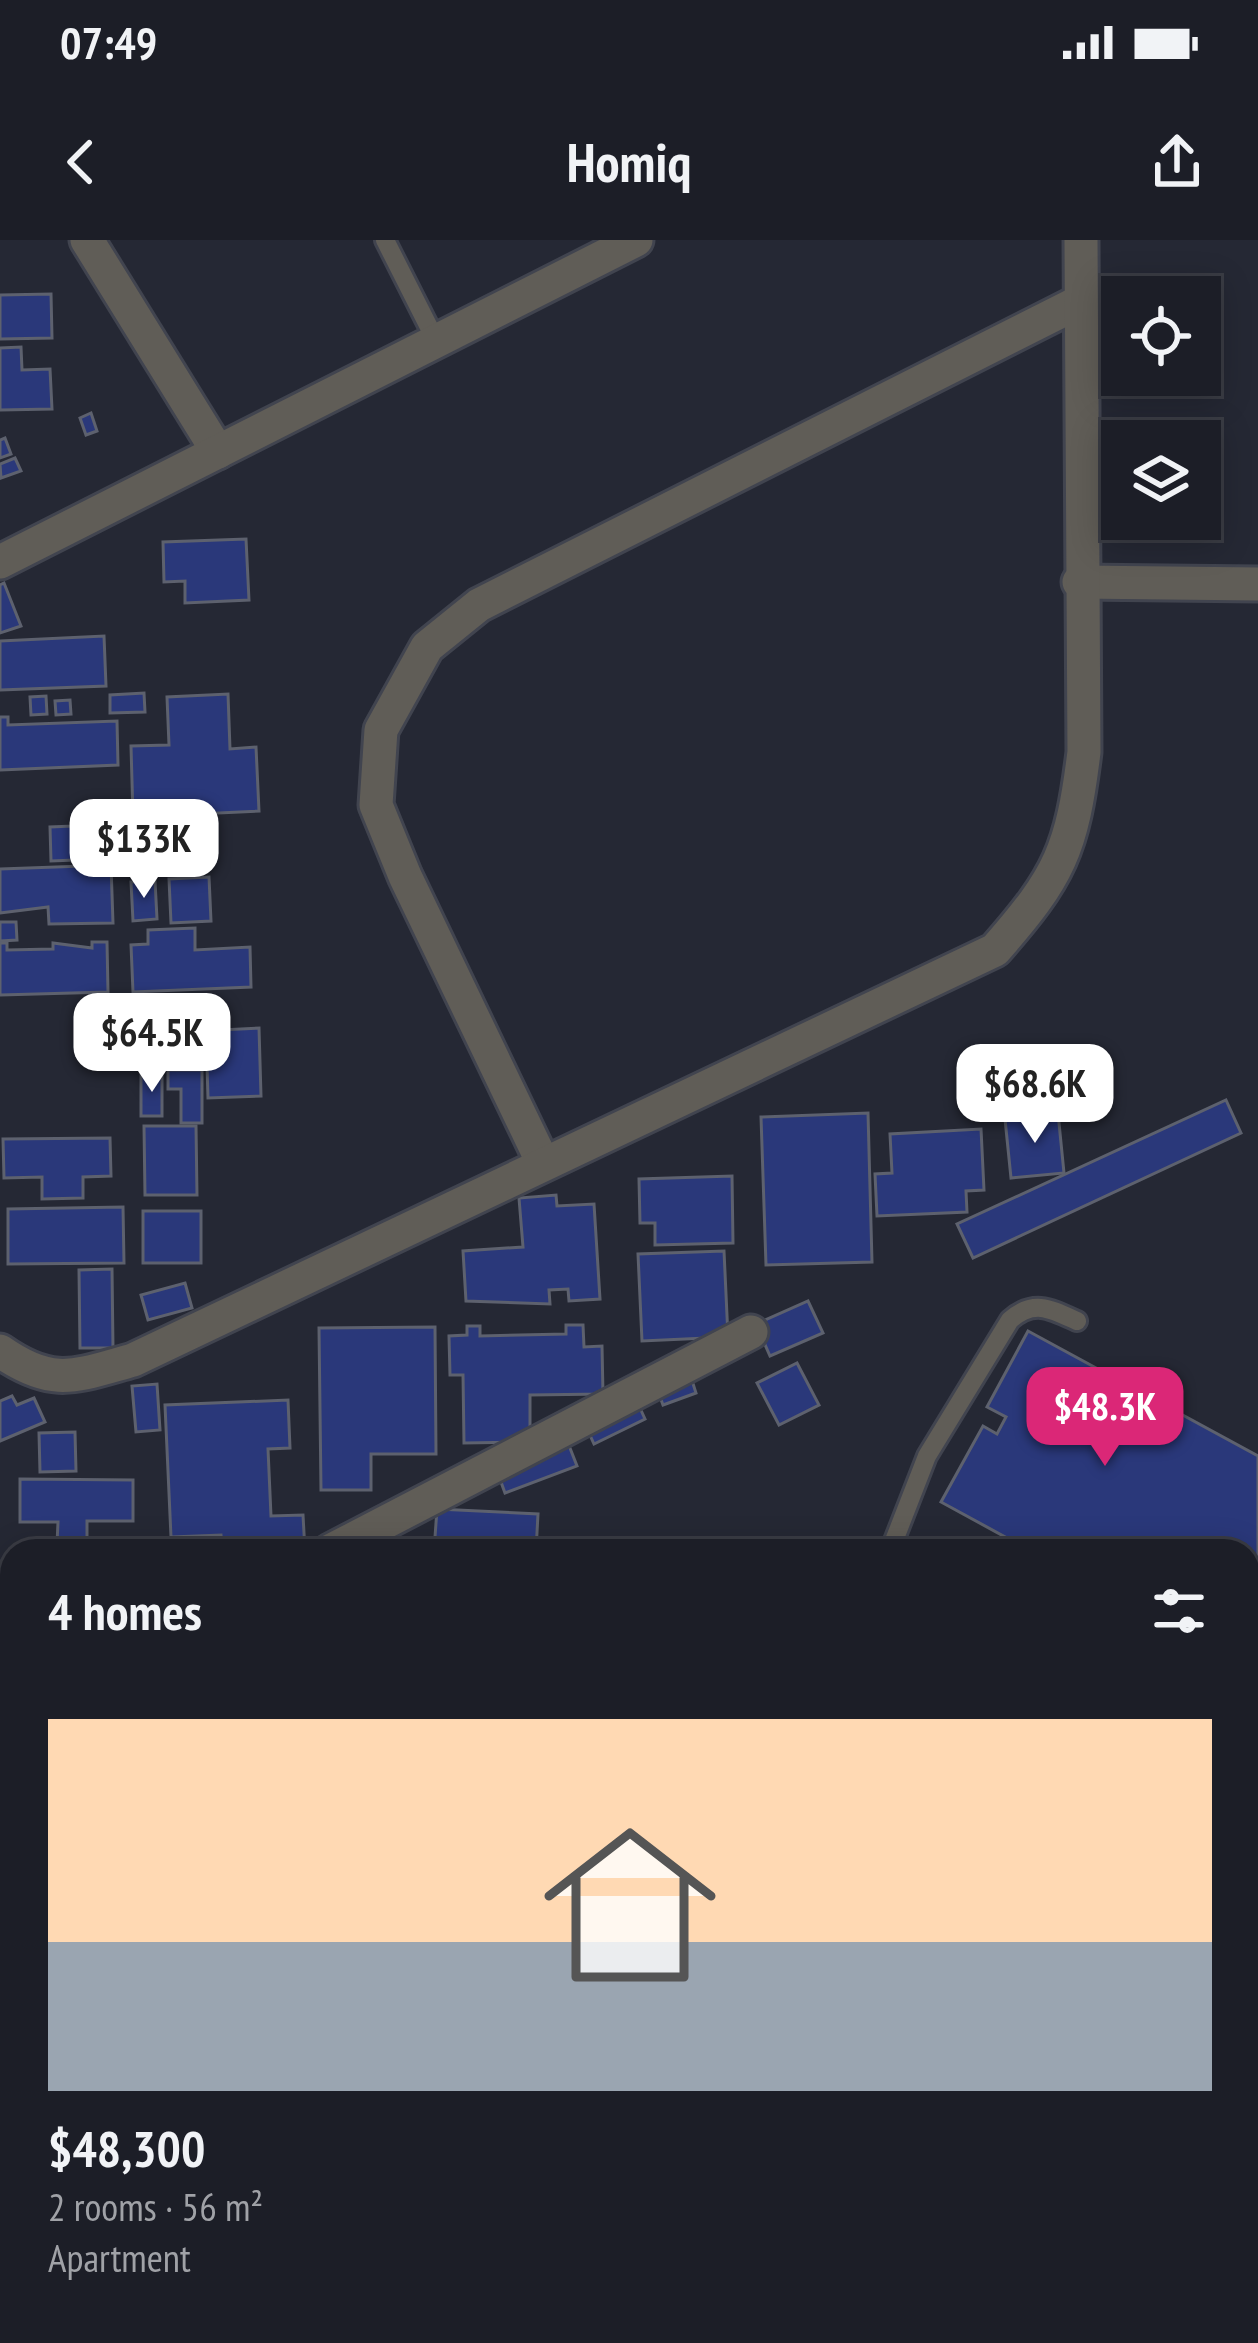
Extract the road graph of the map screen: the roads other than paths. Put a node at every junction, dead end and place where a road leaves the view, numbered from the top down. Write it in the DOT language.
graph roads {
  1 [pos="87,240"];
  2 [pos="385,240"];
  3 [pos="636,240"];
  4 [pos="1081,240"];
  5 [pos="1079,302"];
  6 [pos="436,341"];
  7 [pos="218,452"];
  8 [pos="0,562"];
  9 [pos="1079,583"];
  10 [pos="1258,584"];
  11 [pos="542,1161"];
  12 [pos="1078,1321"];
  13 [pos="751,1332"];
  14 [pos="0,1352"];
  15 [pos="353,1539"];
  16 [pos="895,1539"];
  1 -- 7 [label="street"];
  2 -- 6 [label="lane"];
  3 -- 6 [label="street"];
  4 -- 5 [label="street"];
  5 -- 9 [label="street"];
  5 -- 11 [label="street"];
  6 -- 7 [label="street"];
  7 -- 8 [label="street"];
  9 -- 10 [label="street"];
  9 -- 11 [label="street"];
  11 -- 14 [label="street"];
  12 -- 16 [label="lane"];
  13 -- 15 [label="street"];
}
